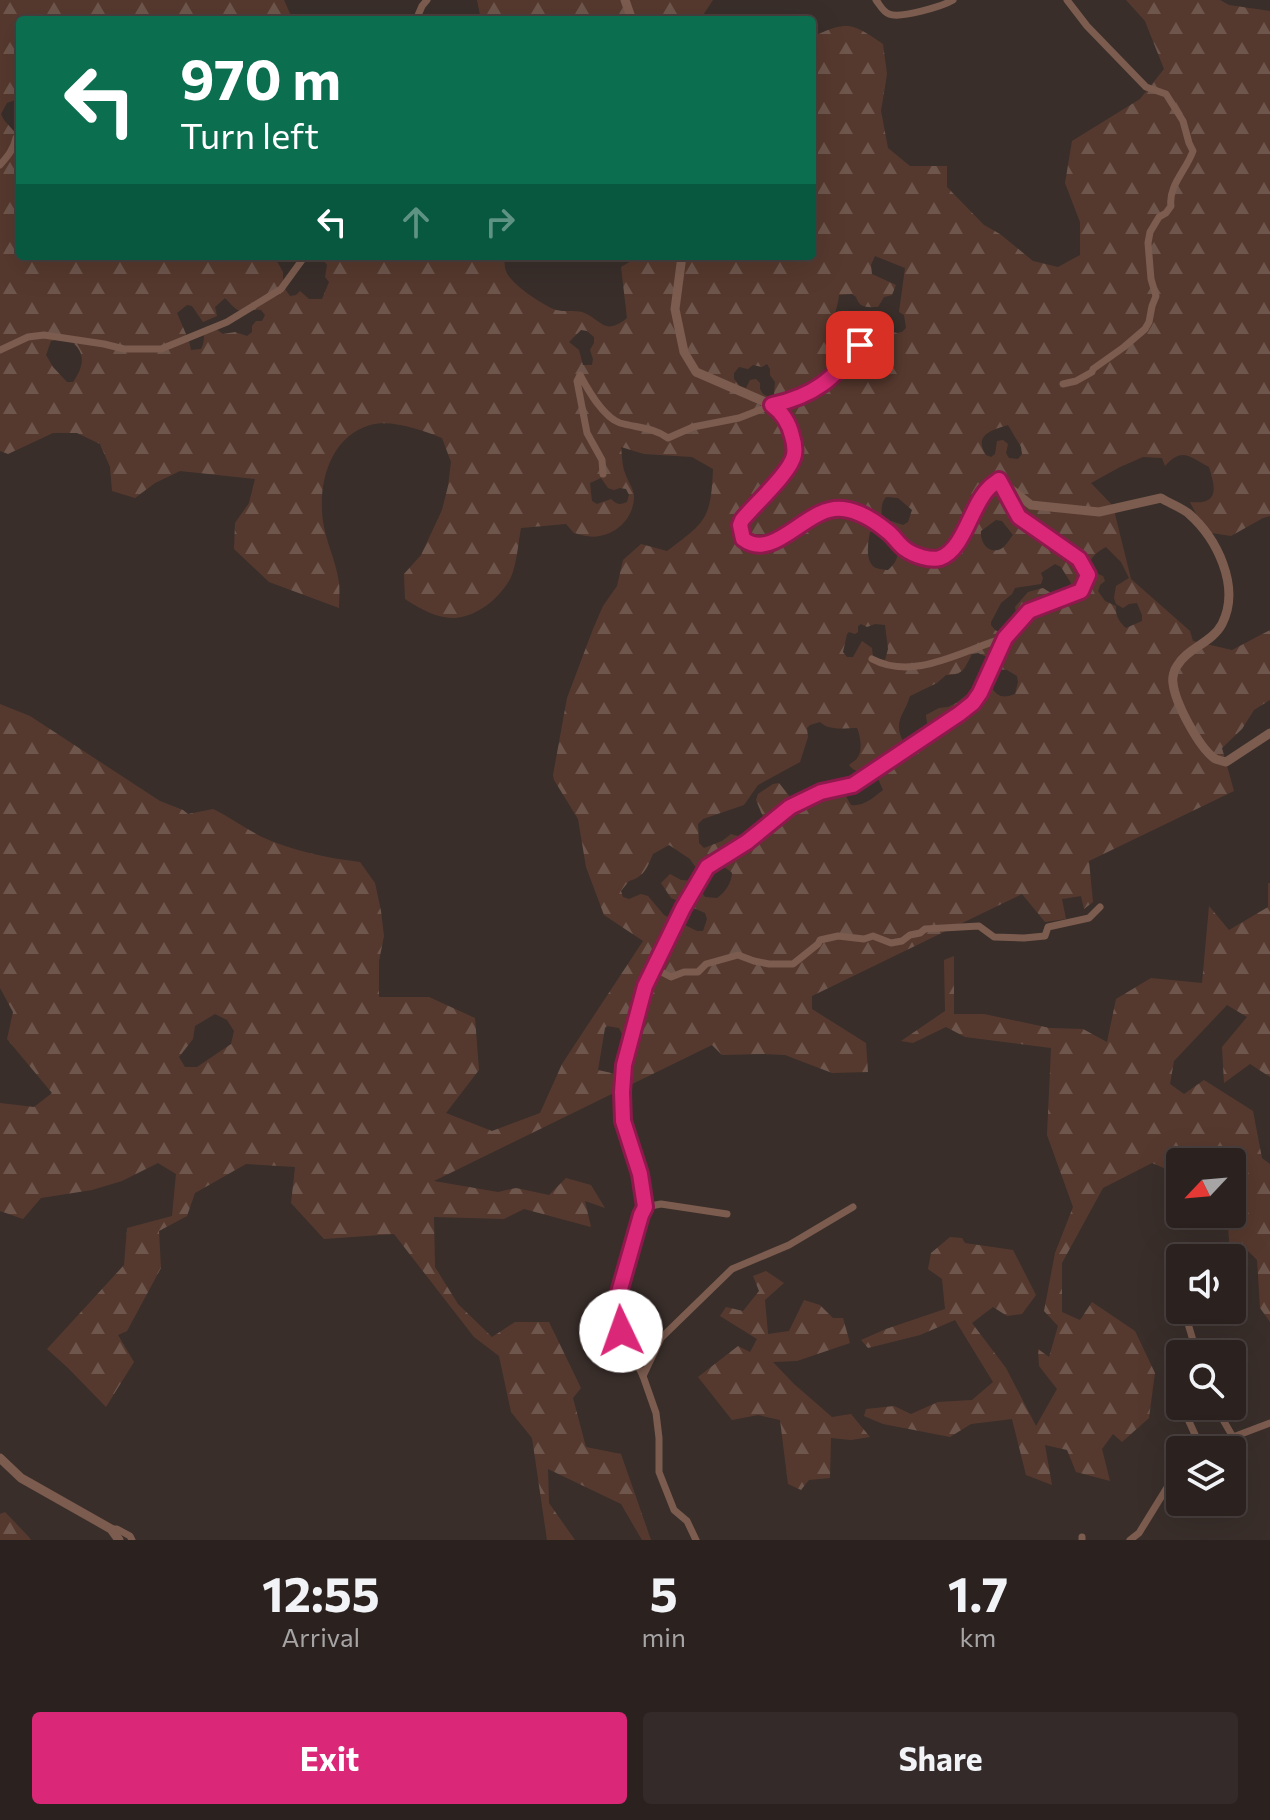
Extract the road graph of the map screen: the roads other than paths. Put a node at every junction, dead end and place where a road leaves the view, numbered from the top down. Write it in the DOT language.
graph roads {
  1 [pos="876,0"];
  2 [pos="953,0"];
  3 [pos="1067,0"];
  4 [pos="16,138"];
  5 [pos="0,165"];
  6 [pos="302,260"];
  7 [pos="681,260"];
  8 [pos="869,328"];
  9 [pos="0,350"];
  10 [pos="1063,384"];
  11 [pos="772,405"];
  12 [pos="603,474"];
  13 [pos="999,480"];
  14 [pos="1005,638"];
  15 [pos="872,659"];
  16 [pos="1270,733"];
  17 [pos="1100,907"];
  18 [pos="654,968"];
  19 [pos="645,1207"];
  20 [pos="853,1207"];
  21 [pos="727,1214"];
  22 [pos="643,1376"];
  23 [pos="1270,1423"];
  24 [pos="1236,1436"];
  25 [pos="0,1458"];
  26 [pos="1166,1489"];
  27 [pos="111,1529"];
  28 [pos="119,1540"];
  29 [pos="132,1540"];
  30 [pos="696,1540"];
  31 [pos="1130,1540"];
  1 -- 2 [label="street"];
  3 -- 10 [label="street"];
  4 -- 5 [label="street"];
  6 -- 9 [label="street"];
  7 -- 11 [label="street"];
  8 -- 11 [label="street"];
  11 -- 12 [label="street"];
  11 -- 13 [label="street"];
  13 -- 14 [label="street"];
  13 -- 16 [label="street"];
  14 -- 15 [label="street"];
  14 -- 18 [label="street"];
  17 -- 18 [label="street"];
  18 -- 19 [label="street"];
  19 -- 21 [label="street"];
  19 -- 22 [label="street"];
  20 -- 22 [label="street"];
  22 -- 30 [label="street"];
  23 -- 24 [label="street"];
  25 -- 27 [label="street"];
  26 -- 31 [label="street"];
  27 -- 28 [label="street"];
  27 -- 29 [label="street"];
}
